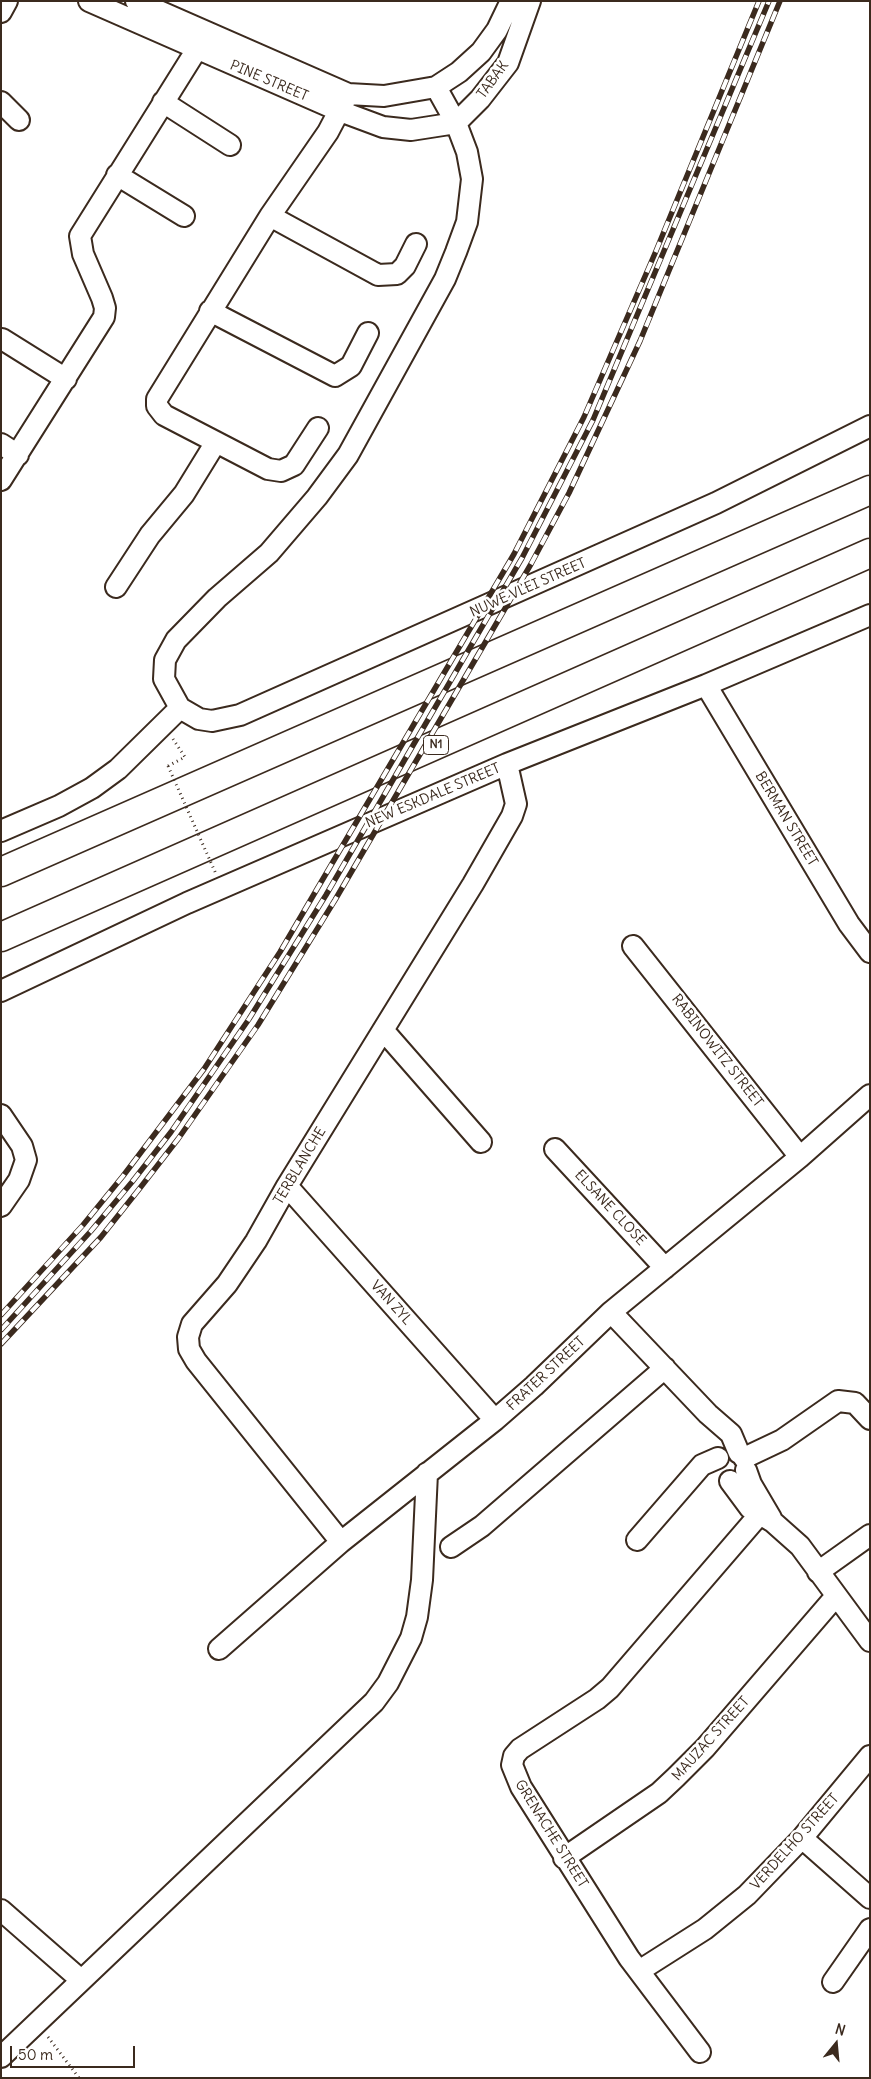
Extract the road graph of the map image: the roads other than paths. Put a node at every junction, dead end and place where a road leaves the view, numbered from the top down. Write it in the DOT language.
graph roads {
  1 [pos="7,1"];
  2 [pos="89,1"];
  3 [pos="136,1"];
  4 [pos="511,1"];
  5 [pos="530,1"];
  6 [pos="1,12"];
  7 [pos="207,33"];
  8 [pos="197,50"];
  9 [pos="436,88"];
  10 [pos="1,102"];
  11 [pos="163,102"];
  12 [pos="344,102"];
  13 [pos="19,120"];
  14 [pos="456,123"];
  15 [pos="230,145"];
  16 [pos="118,175"];
  17 [pos="184,216"];
  18 [pos="270,216"];
  19 [pos="416,244"];
  20 [pos="210,311"];
  21 [pos="368,333"];
  22 [pos="2,339"];
  23 [pos="66,378"];
  24 [pos="870,426"];
  25 [pos="318,428"];
  26 [pos="216,442"];
  27 [pos="9,450"];
  28 [pos="1,480"];
  29 [pos="870,490"];
  30 [pos="870,553"];
  31 [pos="116,587"];
  32 [pos="870,615"];
  33 [pos="706,685"];
  34 [pos="180,708"];
  35 [pos="506,764"];
  36 [pos="1,831"];
  37 [pos="1,872"];
  38 [pos="1,937"];
  39 [pos="633,946"];
  40 [pos="870,952"];
  41 [pos="1,990"];
  42 [pos="383,1030"];
  43 [pos="870,1096"];
  44 [pos="1,1115"];
  45 [pos="481,1142"];
  46 [pos="555,1149"];
  47 [pos="800,1156"];
  48 [pos="287,1186"];
  49 [pos="1,1206"];
  50 [pos="665,1268"];
  51 [pos="611,1312"];
  52 [pos="665,1368"];
  53 [pos="870,1419"];
  54 [pos="495,1420"];
  55 [pos="732,1464"];
  56 [pos="428,1473"];
  57 [pos="766,1515"];
  58 [pos="870,1535"];
  59 [pos="637,1540"];
  60 [pos="341,1542"];
  61 [pos="451,1548"];
  62 [pos="818,1572"];
  63 [pos="836,1596"];
  64 [pos="870,1641"];
  65 [pos="219,1649"];
  66 [pos="870,1756"];
  67 [pos="802,1838"];
  68 [pos="564,1858"];
  69 [pos="870,1898"];
  70 [pos="1,1910"];
  71 [pos="870,1930"];
  72 [pos="639,1971"];
  73 [pos="81,1980"];
  74 [pos="833,1982"];
  75 [pos="700,2052"];
  76 [pos="1,2057"];
  1 -- 6 [label="street"];
  2 -- 8 [label="street, PINE STREET"];
  3 -- 7 [label="street, PINE STREET"];
  4 -- 9 [label="street, TABAK"];
  5 -- 14 [label="street, TABAK"];
  7 -- 8 [label="street"];
  7 -- 12 [label="street, PINE STREET"];
  8 -- 11 [label="street"];
  8 -- 12 [label="street, PINE STREET"];
  9 -- 12 [label="street, PINE STREET"];
  9 -- 14 [label="street"];
  10 -- 13 [label="street"];
  11 -- 15 [label="street"];
  11 -- 16 [label="street"];
  12 -- 14 [label="street, PINE STREET"];
  12 -- 18 [label="street"];
  14 -- 34 [label="street"];
  16 -- 17 [label="street"];
  16 -- 23 [label="street"];
  18 -- 19 [label="street"];
  18 -- 20 [label="street"];
  20 -- 21 [label="street"];
  20 -- 26 [label="street"];
  22 -- 23 [label="street"];
  23 -- 27 [label="street"];
  24 -- 34 [label="street, NUWE VLEI STREET"];
  25 -- 26 [label="street"];
  26 -- 31 [label="street"];
  27 -- 28 [label="street"];
  29 -- 37 [label="highway"];
  30 -- 38 [label="highway, N1"];
  32 -- 33 [label="street, NEW ESKDALE STREET"];
  33 -- 35 [label="street, NEW ESKDALE STREET"];
  33 -- 40 [label="street, BERMAN STREET"];
  34 -- 36 [label="street"];
  35 -- 41 [label="street, NEW ESKDALE STREET"];
  35 -- 42 [label="street, TERBLANCHE"];
  39 -- 47 [label="street, RABINOWITZ STREET"];
  42 -- 45 [label="street"];
  42 -- 48 [label="street, TERBLANCHE"];
  43 -- 47 [label="street, FRATER STREET"];
  44 -- 49 [label="street"];
  46 -- 50 [label="street, ELSANE CLOSE"];
  47 -- 50 [label="street, FRATER STREET"];
  48 -- 54 [label="street, VAN ZYL"];
  48 -- 60 [label="street, TERBLANCHE"];
  50 -- 51 [label="street, FRATER STREET"];
  51 -- 52 [label="street"];
  51 -- 54 [label="street, FRATER STREET"];
  52 -- 55 [label="street"];
  52 -- 61 [label="street"];
  53 -- 55 [label="street"];
  54 -- 56 [label="street, FRATER STREET"];
  55 -- 57 [label="street"];
  55 -- 59 [label="street"];
  56 -- 60 [label="street, FRATER STREET"];
  56 -- 73 [label="street"];
  57 -- 62 [label="street"];
  57 -- 68 [label="street, GRENACHE STREET"];
  58 -- 62 [label="street"];
  60 -- 65 [label="street, FRATER STREET"];
  62 -- 63 [label="street"];
  63 -- 64 [label="street"];
  63 -- 68 [label="street, MAUZAC STREET"];
  66 -- 67 [label="street, VERDELHO STREET"];
  67 -- 69 [label="street"];
  67 -- 72 [label="street, VERDELHO STREET"];
  68 -- 72 [label="street, GRENACHE STREET"];
  70 -- 73 [label="street"];
  71 -- 74 [label="street"];
  72 -- 75 [label="street, GRENACHE STREET"];
  73 -- 76 [label="street"];
}
